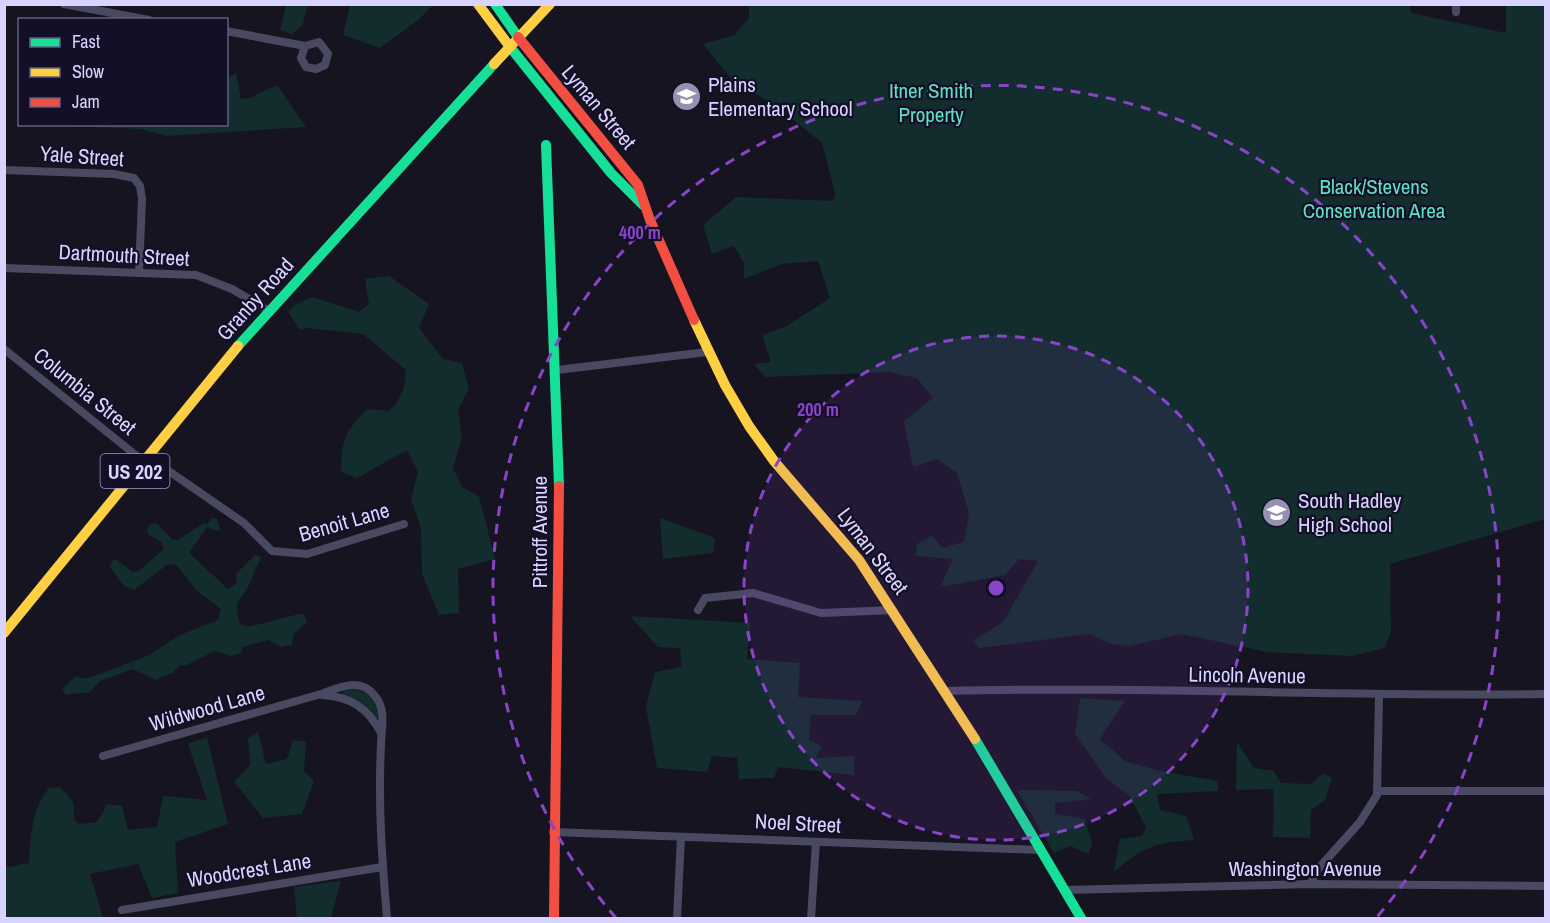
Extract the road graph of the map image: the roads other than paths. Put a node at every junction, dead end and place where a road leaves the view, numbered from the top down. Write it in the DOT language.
graph roads {
  1 [pos="64,4"];
  2 [pos="478,4"];
  3 [pos="495,4"];
  4 [pos="550,4"];
  5 [pos="87,6"];
  6 [pos="140,18"];
  7 [pos="228,32"];
  8 [pos="518,37"];
  9 [pos="304,46"];
  10 [pos="510,47"];
  11 [pos="546,145"];
  12 [pos="4,170"];
  13 [pos="643,205"];
  14 [pos="4,268"];
  15 [pos="139,272"];
  16 [pos="269,311"];
  17 [pos="4,349"];
  18 [pos="707,352"];
  19 [pos="557,370"];
  20 [pos="145,459"];
  21 [pos="404,524"];
  22 [pos="698,610"];
  23 [pos="893,610"];
  24 [pos="4,633"];
  25 [pos="947,691"];
  26 [pos="321,694"];
  27 [pos="1545,694"];
  28 [pos="1379,696"];
  29 [pos="381,734"];
  30 [pos="103,756"];
  31 [pos="1378,791"];
  32 [pos="1545,791"];
  33 [pos="553,832"];
  34 [pos="681,837"];
  35 [pos="816,842"];
  36 [pos="1041,850"];
  37 [pos="382,867"];
  38 [pos="1310,884"];
  39 [pos="1545,886"];
  40 [pos="1064,890"];
  41 [pos="122,909"];
  42 [pos="387,918"];
  43 [pos="554,918"];
  44 [pos="677,918"];
  45 [pos="811,918"];
  46 [pos="1081,918"];
  1 -- 5 [label="street"];
  2 -- 10 [label="main road, Lyman Street"];
  3 -- 8 [label="main road, Lyman Street"];
  4 -- 8 [label="main road, Granby Road / US 202"];
  5 -- 6 [label="street"];
  7 -- 9 [label="street"];
  8 -- 10 [label="main road, Granby Road / US 202"];
  8 -- 13 [label="main road, Lyman Street"];
  10 -- 13 [label="main road, Lyman Street"];
  10 -- 16 [label="main road, Granby Road / US 202"];
  11 -- 19 [label="main road, Pittroff Avenue"];
  12 -- 15 [label="street, Yale Street"];
  13 -- 18 [label="main road, Lyman Street"];
  14 -- 15 [label="street, Dartmouth Street"];
  15 -- 16 [label="street, Dartmouth Street"];
  16 -- 20 [label="main road, Granby Road / US 202"];
  17 -- 20 [label="street, Columbia Street"];
  18 -- 19 [label="street"];
  18 -- 23 [label="main road, Lyman Street"];
  19 -- 33 [label="main road, Pittroff Avenue"];
  20 -- 21 [label="street, Benoit Lane"];
  20 -- 24 [label="main road, Granby Road / US 202"];
  22 -- 23 [label="street"];
  23 -- 25 [label="main road, Lyman Street"];
  25 -- 28 [label="street, Lincoln Avenue"];
  25 -- 36 [label="main road, Lyman Street"];
  26 -- 29 [label="street, Wildwood Lane"];
  26 -- 29 [label="street, Wildwood Lane"];
  26 -- 30 [label="street, Wildwood Lane"];
  27 -- 28 [label="street, Lincoln Avenue"];
  28 -- 31 [label="street"];
  29 -- 37 [label="street, Wildwood Lane"];
  31 -- 32 [label="street"];
  31 -- 38 [label="street"];
  33 -- 34 [label="street, Noel Street"];
  33 -- 43 [label="main road, Pittroff Avenue"];
  34 -- 35 [label="street, Noel Street"];
  34 -- 44 [label="street"];
  35 -- 36 [label="street, Noel Street"];
  35 -- 45 [label="street"];
  36 -- 40 [label="main road, Lyman Street"];
  37 -- 41 [label="street, Woodcrest Lane"];
  37 -- 42 [label="street, Wildwood Lane"];
  38 -- 39 [label="street, Washington Avenue"];
  38 -- 40 [label="street, Washington Avenue"];
  40 -- 46 [label="main road, Lyman Street"];
}
